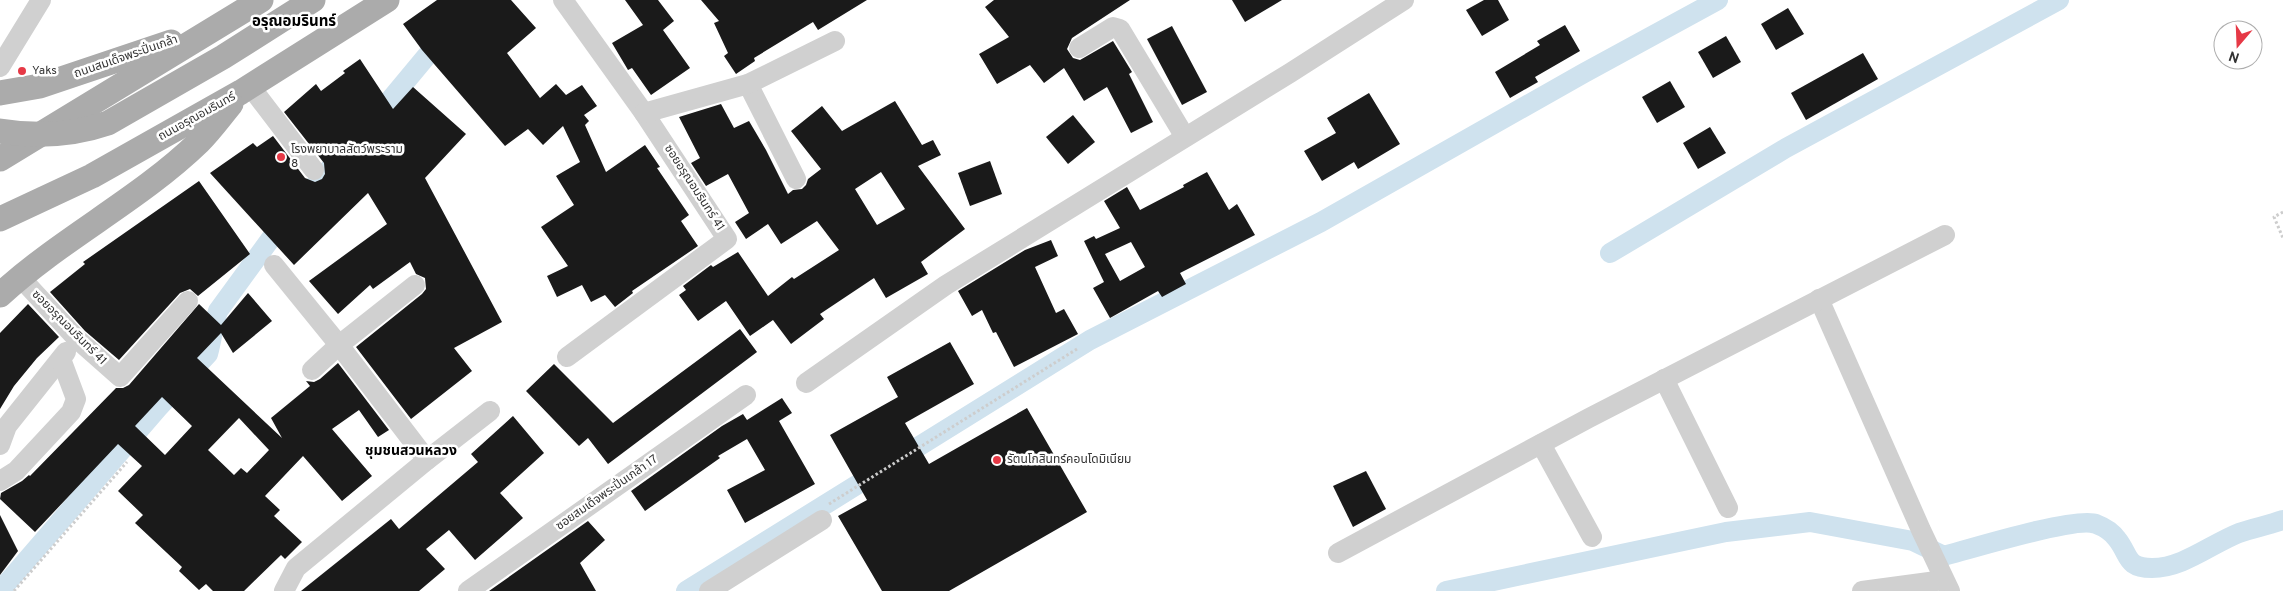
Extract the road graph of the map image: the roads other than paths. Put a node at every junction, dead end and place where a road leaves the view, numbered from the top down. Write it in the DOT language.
graph roads {
  1 [pos="41,0"];
  2 [pos="313,0"];
  3 [pos="387,0"];
  4 [pos="563,0"];
  5 [pos="1404,0"];
  6 [pos="255,2"];
  7 [pos="222,24"];
  8 [pos="835,41"];
  9 [pos="1079,48"];
  10 [pos="0,67"];
  11 [pos="748,84"];
  12 [pos="246,89"];
  13 [pos="0,92"];
  14 [pos="644,113"];
  15 [pos="0,131"];
  16 [pos="1185,137"];
  17 [pos="0,159"];
  18 [pos="314,170"];
  19 [pos="796,179"];
  20 [pos="0,219"];
  21 [pos="1945,235"];
  22 [pos="274,265"];
  23 [pos="20,277"];
  24 [pos="415,285"];
  25 [pos="0,295"];
  26 [pos="1820,299"];
  27 [pos="188,301"];
  28 [pos="77,339"];
  29 [pos="339,345"];
  30 [pos="567,356"];
  31 [pos="61,359"];
  32 [pos="312,370"];
  33 [pos="1664,379"];
  34 [pos="806,383"];
  35 [pos="746,395"];
  36 [pos="490,410"];
  37 [pos="1541,444"];
  38 [pos="0,447"];
  39 [pos="427,460"];
  40 [pos="8,476"];
  41 [pos="1728,508"];
  42 [pos="824,514"];
  43 [pos="1592,537"];
  44 [pos="1338,554"];
  45 [pos="1947,585"];
  46 [pos="284,591"];
  47 [pos="468,591"];
  48 [pos="709,591"];
  49 [pos="1862,591"];
  1 -- 10 [label="street"];
  2 -- 15 [label="main road, bridge"];
  3 -- 12 [label="main road, ถนนอรุณอมรินทร์"];
  4 -- 14 [label="street, ซอยอรุณอมรินทร์ 41"];
  5 -- 16 [label="street"];
  6 -- 7 [label="main road"];
  7 -- 13 [label="main road, ถนนสมเด็จพระปิ่นเกล้า"];
  7 -- 17 [label="main road"];
  8 -- 11 [label="street"];
  9 -- 16 [label="street"];
  11 -- 14 [label="street"];
  11 -- 19 [label="street"];
  12 -- 18 [label="street"];
  12 -- 20 [label="main road, ถนนอรุณอมรินทร์"];
  12 -- 23 [label="main road"];
  14 -- 30 [label="street, ซอยอรุณอมรินทร์ 41"];
  16 -- 34 [label="street"];
  21 -- 26 [label="street"];
  22 -- 29 [label="street"];
  23 -- 25 [label="main road"];
  23 -- 28 [label="street, ซอยอรุณอมรินทร์ 41"];
  24 -- 29 [label="street"];
  26 -- 33 [label="street"];
  26 -- 45 [label="street"];
  27 -- 28 [label="street, ซอยอรุณอมรินทร์ 41"];
  28 -- 31 [label="street"];
  29 -- 32 [label="street"];
  29 -- 39 [label="street"];
  31 -- 38 [label="street"];
  31 -- 40 [label="street"];
  33 -- 37 [label="street"];
  33 -- 41 [label="street"];
  35 -- 47 [label="street, ซอยสมเด็จพระปิ่นเกล้า 17"];
  36 -- 39 [label="street"];
  37 -- 43 [label="street"];
  37 -- 44 [label="street"];
  38 -- 40 [label="street"];
  39 -- 46 [label="street"];
  42 -- 48 [label="street"];
  45 -- 49 [label="street"];
}
